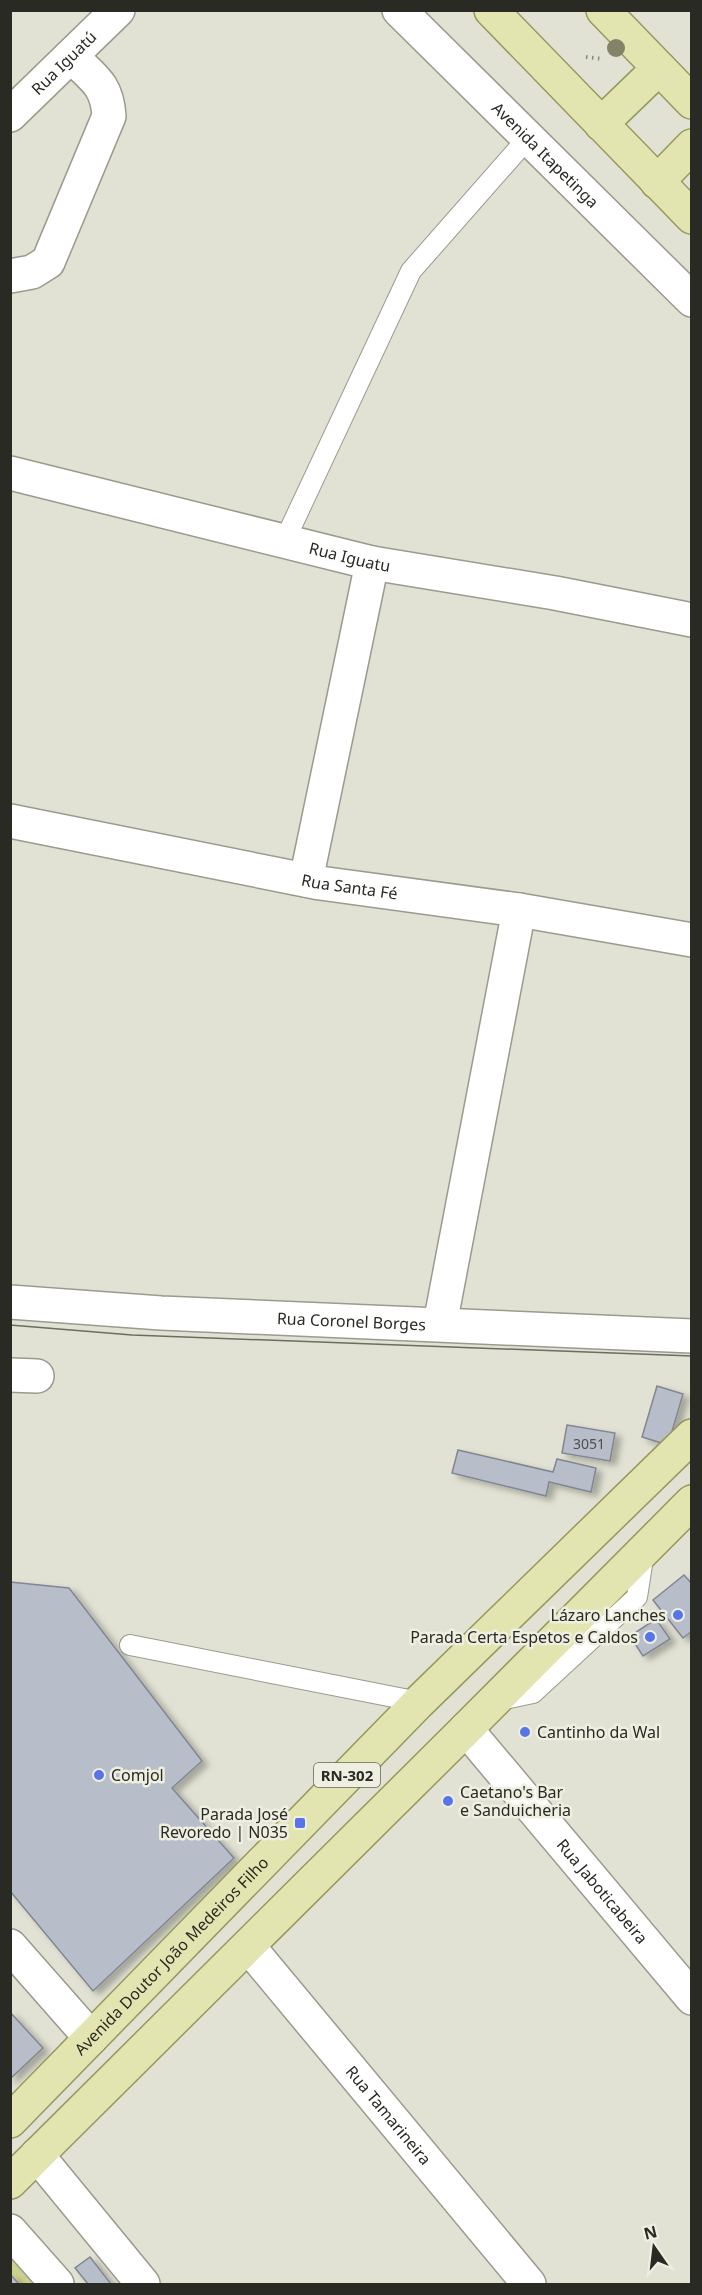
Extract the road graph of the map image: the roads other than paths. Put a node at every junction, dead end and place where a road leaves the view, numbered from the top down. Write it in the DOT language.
graph roads {
  1 [pos="118,10"];
  2 [pos="399,10"];
  3 [pos="491,10"];
  4 [pos="603,10"];
  5 [pos="71,56"];
  6 [pos="659,68"];
  7 [pos="692,102"];
  8 [pos="10,115"];
  9 [pos="601,124"];
  10 [pos="528,138"];
  11 [pos="692,146"];
  12 [pos="657,182"];
  13 [pos="692,217"];
  14 [pos="10,276"];
  15 [pos="692,300"];
  16 [pos="10,473"];
  17 [pos="284,542"];
  18 [pos="372,563"];
  19 [pos="692,620"];
  20 [pos="10,821"];
  21 [pos="306,880"];
  22 [pos="519,910"];
  23 [pos="692,940"];
  24 [pos="10,1302"];
  25 [pos="440,1324"];
  26 [pos="692,1336"];
  27 [pos="692,1436"];
  28 [pos="689,1509"];
  29 [pos="130,1645"];
  30 [pos="419,1702"];
  31 [pos="466,1729"];
  32 [pos="248,1946"];
  33 [pos="10,1947"];
  34 [pos="692,1998"];
  35 [pos="91,2038"];
  36 [pos="10,2121"];
  37 [pos="37,2156"];
  38 [pos="10,2182"];
  39 [pos="10,2230"];
  40 [pos="57,2284"];
  41 [pos="142,2284"];
  42 [pos="529,2284"];
  1 -- 5 [label="street, Rua Iguatú"];
  2 -- 10 [label="street, Avenida Itapetinga"];
  3 -- 9 [label="main road"];
  4 -- 6 [label="main road"];
  5 -- 8 [label="street, Rua Iguatú"];
  5 -- 14 [label="street"];
  6 -- 7 [label="main road"];
  6 -- 9 [label="main road"];
  9 -- 12 [label="main road"];
  10 -- 15 [label="street, Avenida Itapetinga"];
  10 -- 17 [label="lane"];
  11 -- 12 [label="main road"];
  12 -- 13 [label="main road"];
  16 -- 17 [label="street, Rua Iguatu"];
  17 -- 18 [label="street, Rua Iguatu"];
  18 -- 19 [label="street, Rua Iguatu"];
  18 -- 21 [label="street"];
  20 -- 21 [label="street, Rua Santa Fé"];
  21 -- 22 [label="street, Rua Santa Fé"];
  22 -- 23 [label="street, Rua Santa Fé"];
  22 -- 25 [label="street"];
  24 -- 25 [label="street, Rua Coronel Borges"];
  25 -- 26 [label="street, Rua Coronel Borges"];
  27 -- 30 [label="main road, Avenida Doutor João Medeiros Filho / RN-302"];
  28 -- 31 [label="main road, RN-302"];
  29 -- 30 [label="lane"];
  30 -- 35 [label="main road, Avenida Doutor João Medeiros Filho / RN-302"];
  31 -- 32 [label="main road, RN-302"];
  31 -- 34 [label="street, Rua Jaboticabeira"];
  32 -- 37 [label="main road, RN-302"];
  32 -- 42 [label="street, Rua Tamarineira"];
  33 -- 35 [label="street"];
  35 -- 36 [label="main road, Avenida Doutor João Medeiros Filho / RN-302"];
  37 -- 38 [label="main road, RN-302"];
  37 -- 41 [label="street"];
  39 -- 40 [label="street"];
}
